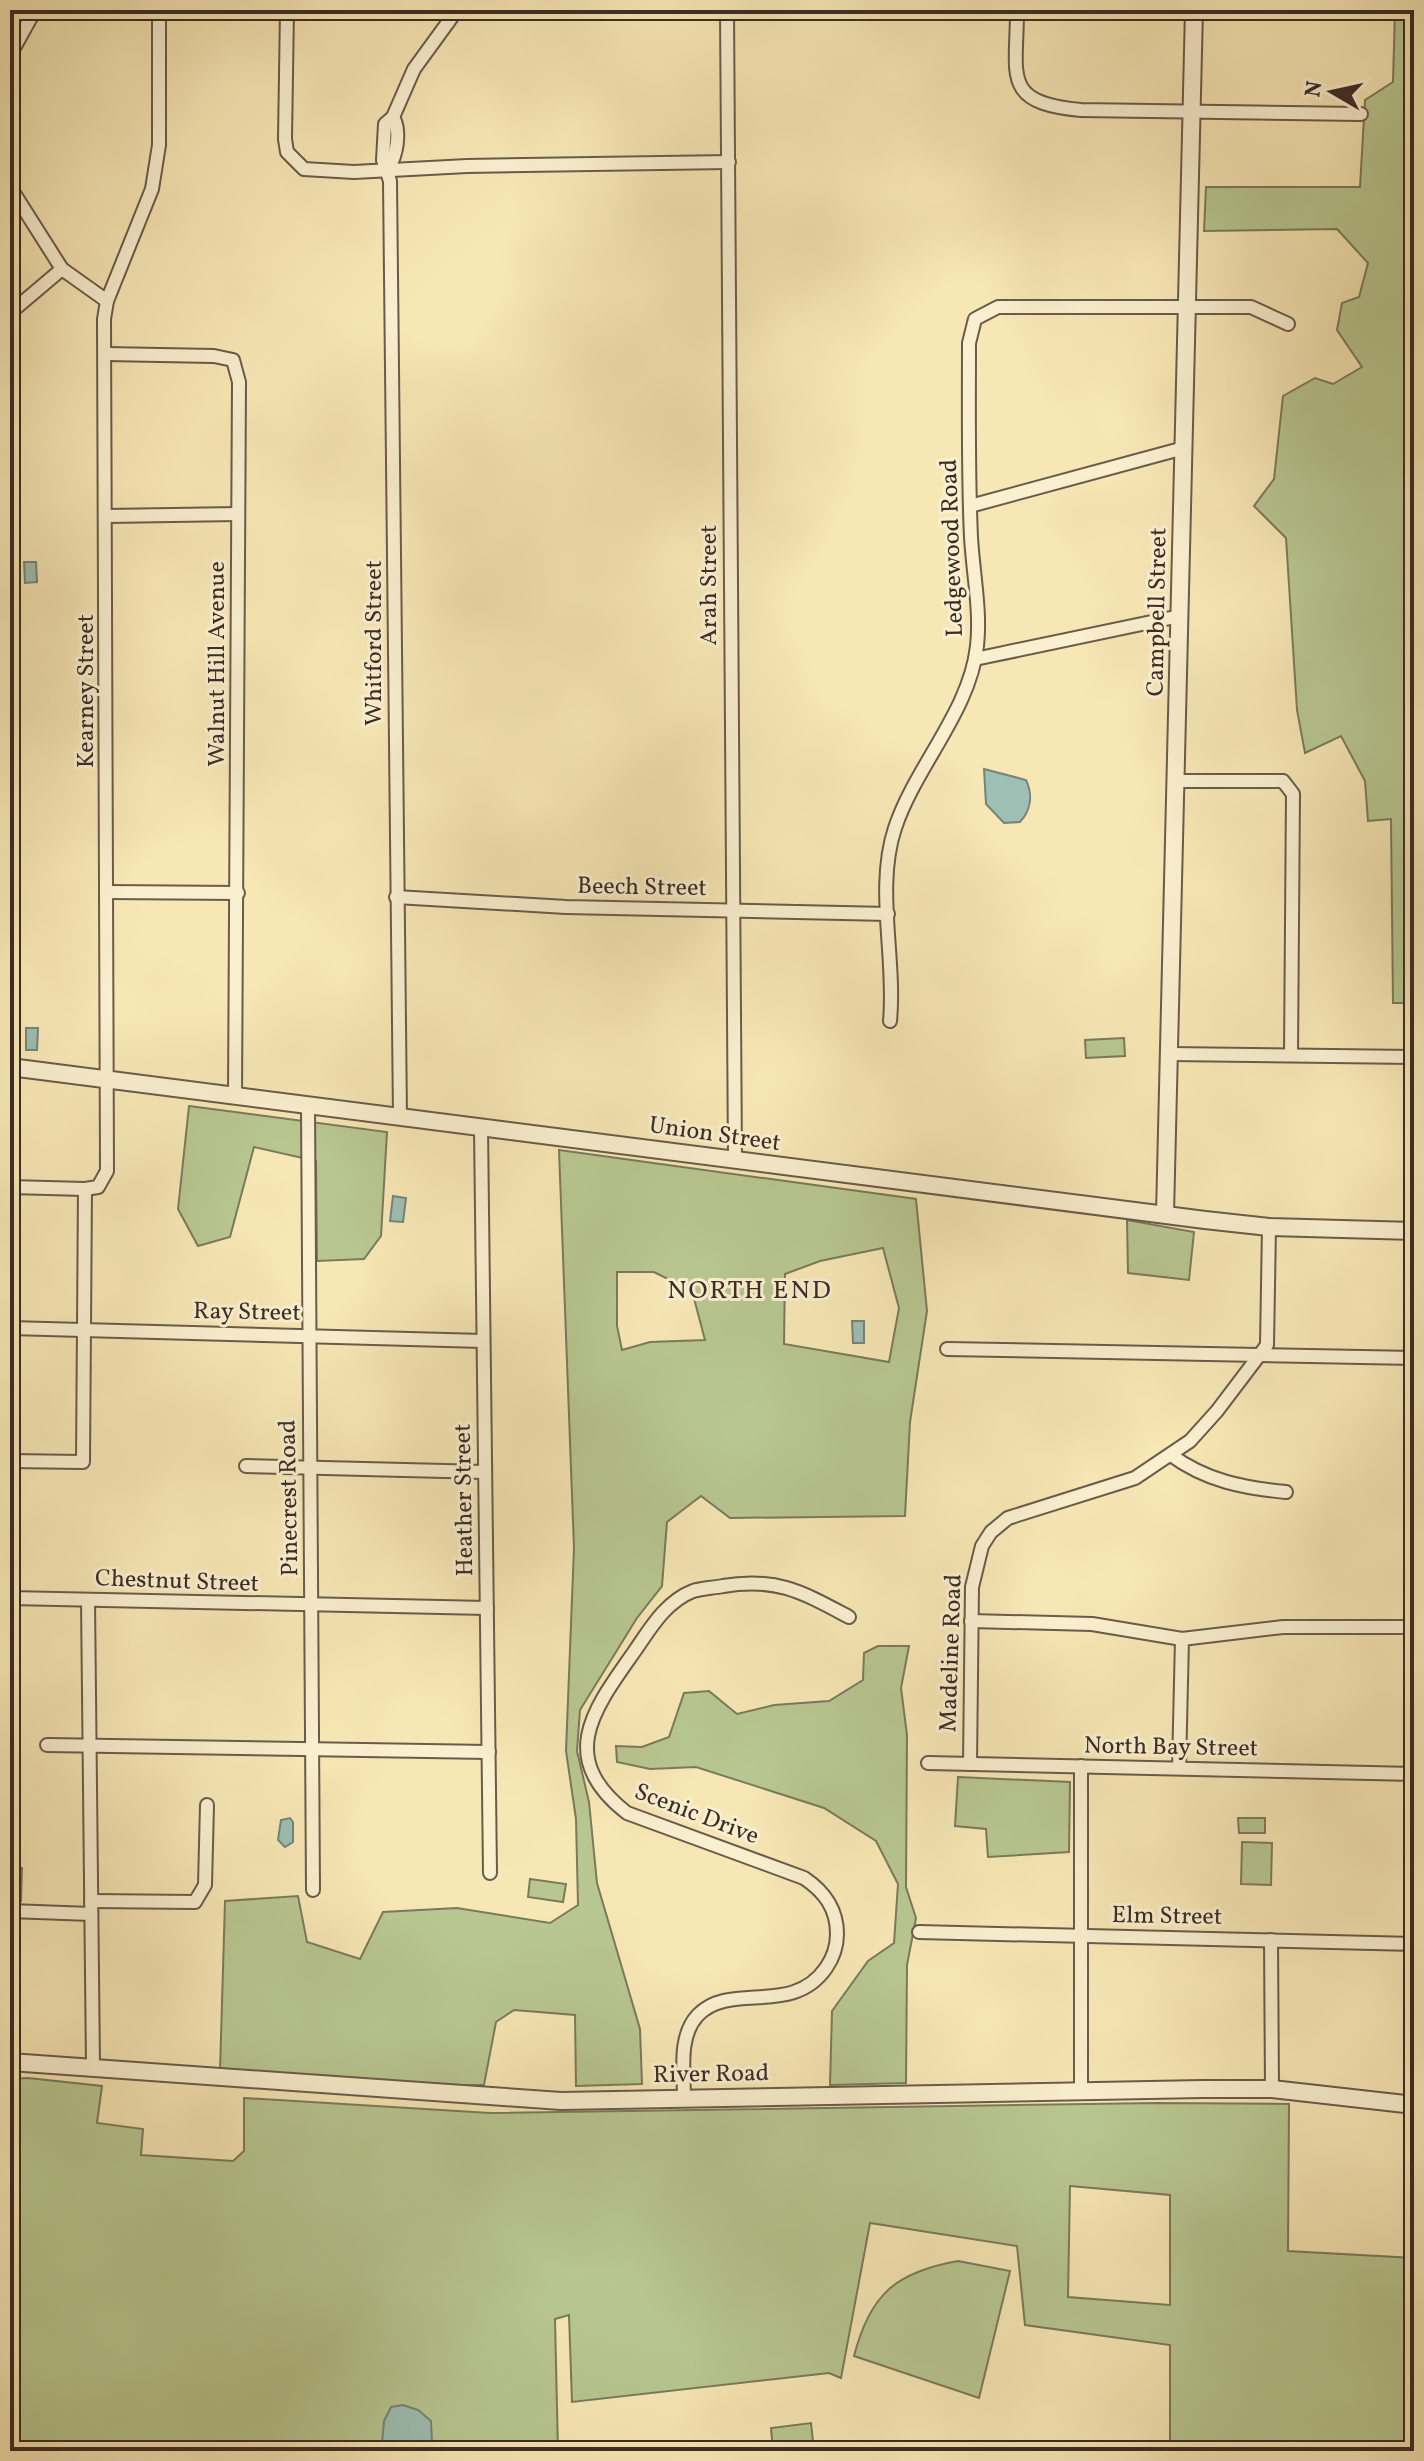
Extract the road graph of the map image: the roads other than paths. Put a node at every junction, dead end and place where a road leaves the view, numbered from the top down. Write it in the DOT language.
graph roads {
  1 [pos="35,10"];
  2 [pos="159,10"];
  3 [pos="287,10"];
  4 [pos="457,10"];
  5 [pos="727,10"];
  6 [pos="1017,10"];
  7 [pos="1194,10"];
  8 [pos="10,55"];
  9 [pos="1191,110"];
  10 [pos="1361,114"];
  11 [pos="729,162"];
  12 [pos="388,169"];
  13 [pos="10,187"];
  14 [pos="62,269"];
  15 [pos="107,301"];
  16 [pos="1187,307"];
  17 [pos="10,313"];
  18 [pos="1288,324"];
  19 [pos="106,354"];
  20 [pos="1184,448"];
  21 [pos="970,506"];
  22 [pos="238,514"];
  23 [pos="107,516"];
  24 [pos="1180,616"];
  25 [pos="975,659"];
  26 [pos="1176,781"];
  27 [pos="107,892"];
  28 [pos="238,893"];
  29 [pos="396,897"];
  30 [pos="731,909"];
  31 [pos="888,914"];
  32 [pos="890,1021"];
  33 [pos="1170,1054"];
  34 [pos="1291,1054"];
  35 [pos="1414,1057"];
  36 [pos="10,1067"];
  37 [pos="108,1080"];
  38 [pos="235,1097"];
  39 [pos="308,1105"];
  40 [pos="400,1117"];
  41 [pos="481,1127"];
  42 [pos="735,1159"];
  43 [pos="10,1187"];
  44 [pos="85,1189"];
  45 [pos="1165,1214"];
  46 [pos="1269,1227"];
  47 [pos="1414,1231"];
  48 [pos="10,1328"];
  49 [pos="85,1330"];
  50 [pos="308,1334"];
  51 [pos="483,1341"];
  52 [pos="947,1349"];
  53 [pos="1263,1354"];
  54 [pos="1414,1358"];
  55 [pos="1171,1455"];
  56 [pos="10,1461"];
  57 [pos="246,1466"];
  58 [pos="310,1468"];
  59 [pos="485,1472"];
  60 [pos="1286,1492"];
  61 [pos="10,1598"];
  62 [pos="88,1600"];
  63 [pos="311,1606"];
  64 [pos="487,1608"];
  65 [pos="849,1617"];
  66 [pos="971,1621"];
  67 [pos="1414,1627"];
  68 [pos="1182,1639"];
  69 [pos="47,1745"];
  70 [pos="90,1746"];
  71 [pos="311,1749"];
  72 [pos="489,1752"];
  73 [pos="928,1763"];
  74 [pos="970,1764"];
  75 [pos="1081,1766"];
  76 [pos="1179,1768"];
  77 [pos="1414,1774"];
  78 [pos="207,1805"];
  79 [pos="490,1873"];
  80 [pos="313,1890"];
  81 [pos="91,1907"];
  82 [pos="10,1911"];
  83 [pos="919,1932"];
  84 [pos="1080,1935"];
  85 [pos="1271,1940"];
  86 [pos="1414,1944"];
  87 [pos="10,2062"];
  88 [pos="93,2067"];
  89 [pos="1272,2089"];
  90 [pos="1081,2091"];
  91 [pos="684,2098"];
  92 [pos="1414,2105"];
  1 -- 8 [label="street"];
  2 -- 15 [label="street"];
  3 -- 12 [label="street"];
  4 -- 12 [label="street, Whitford Street"];
  5 -- 11 [label="street, Arah Street"];
  6 -- 9 [label="street"];
  7 -- 9 [label="street, Campbell Street"];
  9 -- 10 [label="street"];
  9 -- 16 [label="street, Campbell Street"];
  11 -- 12 [label="street"];
  11 -- 30 [label="street, Arah Street"];
  12 -- 29 [label="street, Whitford Street"];
  13 -- 14 [label="street"];
  14 -- 15 [label="street"];
  14 -- 17 [label="street"];
  15 -- 19 [label="street, Kearney Street"];
  16 -- 18 [label="street"];
  16 -- 20 [label="street, Campbell Street"];
  16 -- 21 [label="street, Ledgewood Road"];
  19 -- 22 [label="street, Walnut Hill Avenue"];
  19 -- 23 [label="street, Kearney Street"];
  20 -- 21 [label="street"];
  20 -- 24 [label="street, Campbell Street"];
  21 -- 25 [label="street, Ledgewood Road"];
  22 -- 23 [label="street"];
  22 -- 28 [label="street, Walnut Hill Avenue"];
  23 -- 27 [label="street, Kearney Street"];
  24 -- 25 [label="street"];
  24 -- 26 [label="street, Campbell Street"];
  25 -- 31 [label="street, Ledgewood Road"];
  26 -- 33 [label="street, Campbell Street"];
  26 -- 34 [label="street"];
  27 -- 28 [label="street"];
  27 -- 37 [label="street, Kearney Street"];
  28 -- 38 [label="street, Walnut Hill Avenue"];
  29 -- 30 [label="street, Beech Street"];
  29 -- 40 [label="street, Whitford Street"];
  30 -- 31 [label="street, Beech Street"];
  30 -- 42 [label="street, Arah Street"];
  31 -- 32 [label="street, Ledgewood Road"];
  33 -- 34 [label="street"];
  33 -- 45 [label="street, Campbell Street"];
  34 -- 35 [label="street"];
  36 -- 37 [label="street, Union Street"];
  37 -- 38 [label="street, Union Street"];
  37 -- 44 [label="street, Kearney Street"];
  38 -- 39 [label="street, Union Street"];
  39 -- 40 [label="street, Union Street"];
  39 -- 50 [label="street, Pinecrest Road"];
  40 -- 41 [label="street, Union Street"];
  41 -- 42 [label="street, Union Street"];
  41 -- 51 [label="street, Heather Street"];
  42 -- 45 [label="street, Union Street"];
  43 -- 44 [label="street"];
  44 -- 49 [label="street"];
  45 -- 46 [label="street, Union Street"];
  46 -- 47 [label="street, Union Street"];
  46 -- 53 [label="street"];
  48 -- 49 [label="street, Ray Street"];
  49 -- 50 [label="street, Ray Street"];
  49 -- 56 [label="street"];
  50 -- 51 [label="street, Ray Street"];
  50 -- 58 [label="street, Pinecrest Road"];
  51 -- 59 [label="street, Heather Street"];
  52 -- 53 [label="street"];
  53 -- 54 [label="street"];
  53 -- 55 [label="street, Madeline Road"];
  55 -- 60 [label="street"];
  55 -- 66 [label="street, Madeline Road"];
  57 -- 58 [label="street"];
  58 -- 59 [label="street"];
  58 -- 63 [label="street, Pinecrest Road"];
  59 -- 64 [label="street, Heather Street"];
  61 -- 62 [label="street, Chestnut Street"];
  62 -- 63 [label="street, Chestnut Street"];
  62 -- 70 [label="street"];
  63 -- 64 [label="street, Chestnut Street"];
  63 -- 71 [label="street, Pinecrest Road"];
  64 -- 72 [label="street, Heather Street"];
  65 -- 91 [label="street, Scenic Drive"];
  66 -- 68 [label="street"];
  66 -- 74 [label="street, Madeline Road"];
  67 -- 68 [label="street"];
  68 -- 76 [label="street"];
  69 -- 70 [label="street"];
  70 -- 71 [label="street"];
  70 -- 81 [label="street"];
  71 -- 72 [label="street"];
  71 -- 80 [label="street, Pinecrest Road"];
  72 -- 79 [label="street, Heather Street"];
  73 -- 74 [label="street, North Bay Street"];
  74 -- 75 [label="street, North Bay Street"];
  75 -- 76 [label="street, North Bay Street"];
  75 -- 84 [label="street"];
  76 -- 77 [label="street, North Bay Street"];
  78 -- 81 [label="street"];
  81 -- 82 [label="street"];
  81 -- 88 [label="street"];
  83 -- 84 [label="street, Elm Street"];
  84 -- 85 [label="street, Elm Street"];
  84 -- 90 [label="street"];
  85 -- 86 [label="street, Elm Street"];
  85 -- 89 [label="street"];
  87 -- 88 [label="street, River Road"];
  88 -- 91 [label="street, River Road"];
  89 -- 90 [label="street, River Road"];
  89 -- 92 [label="street, River Road"];
  90 -- 91 [label="street, River Road"];
}
